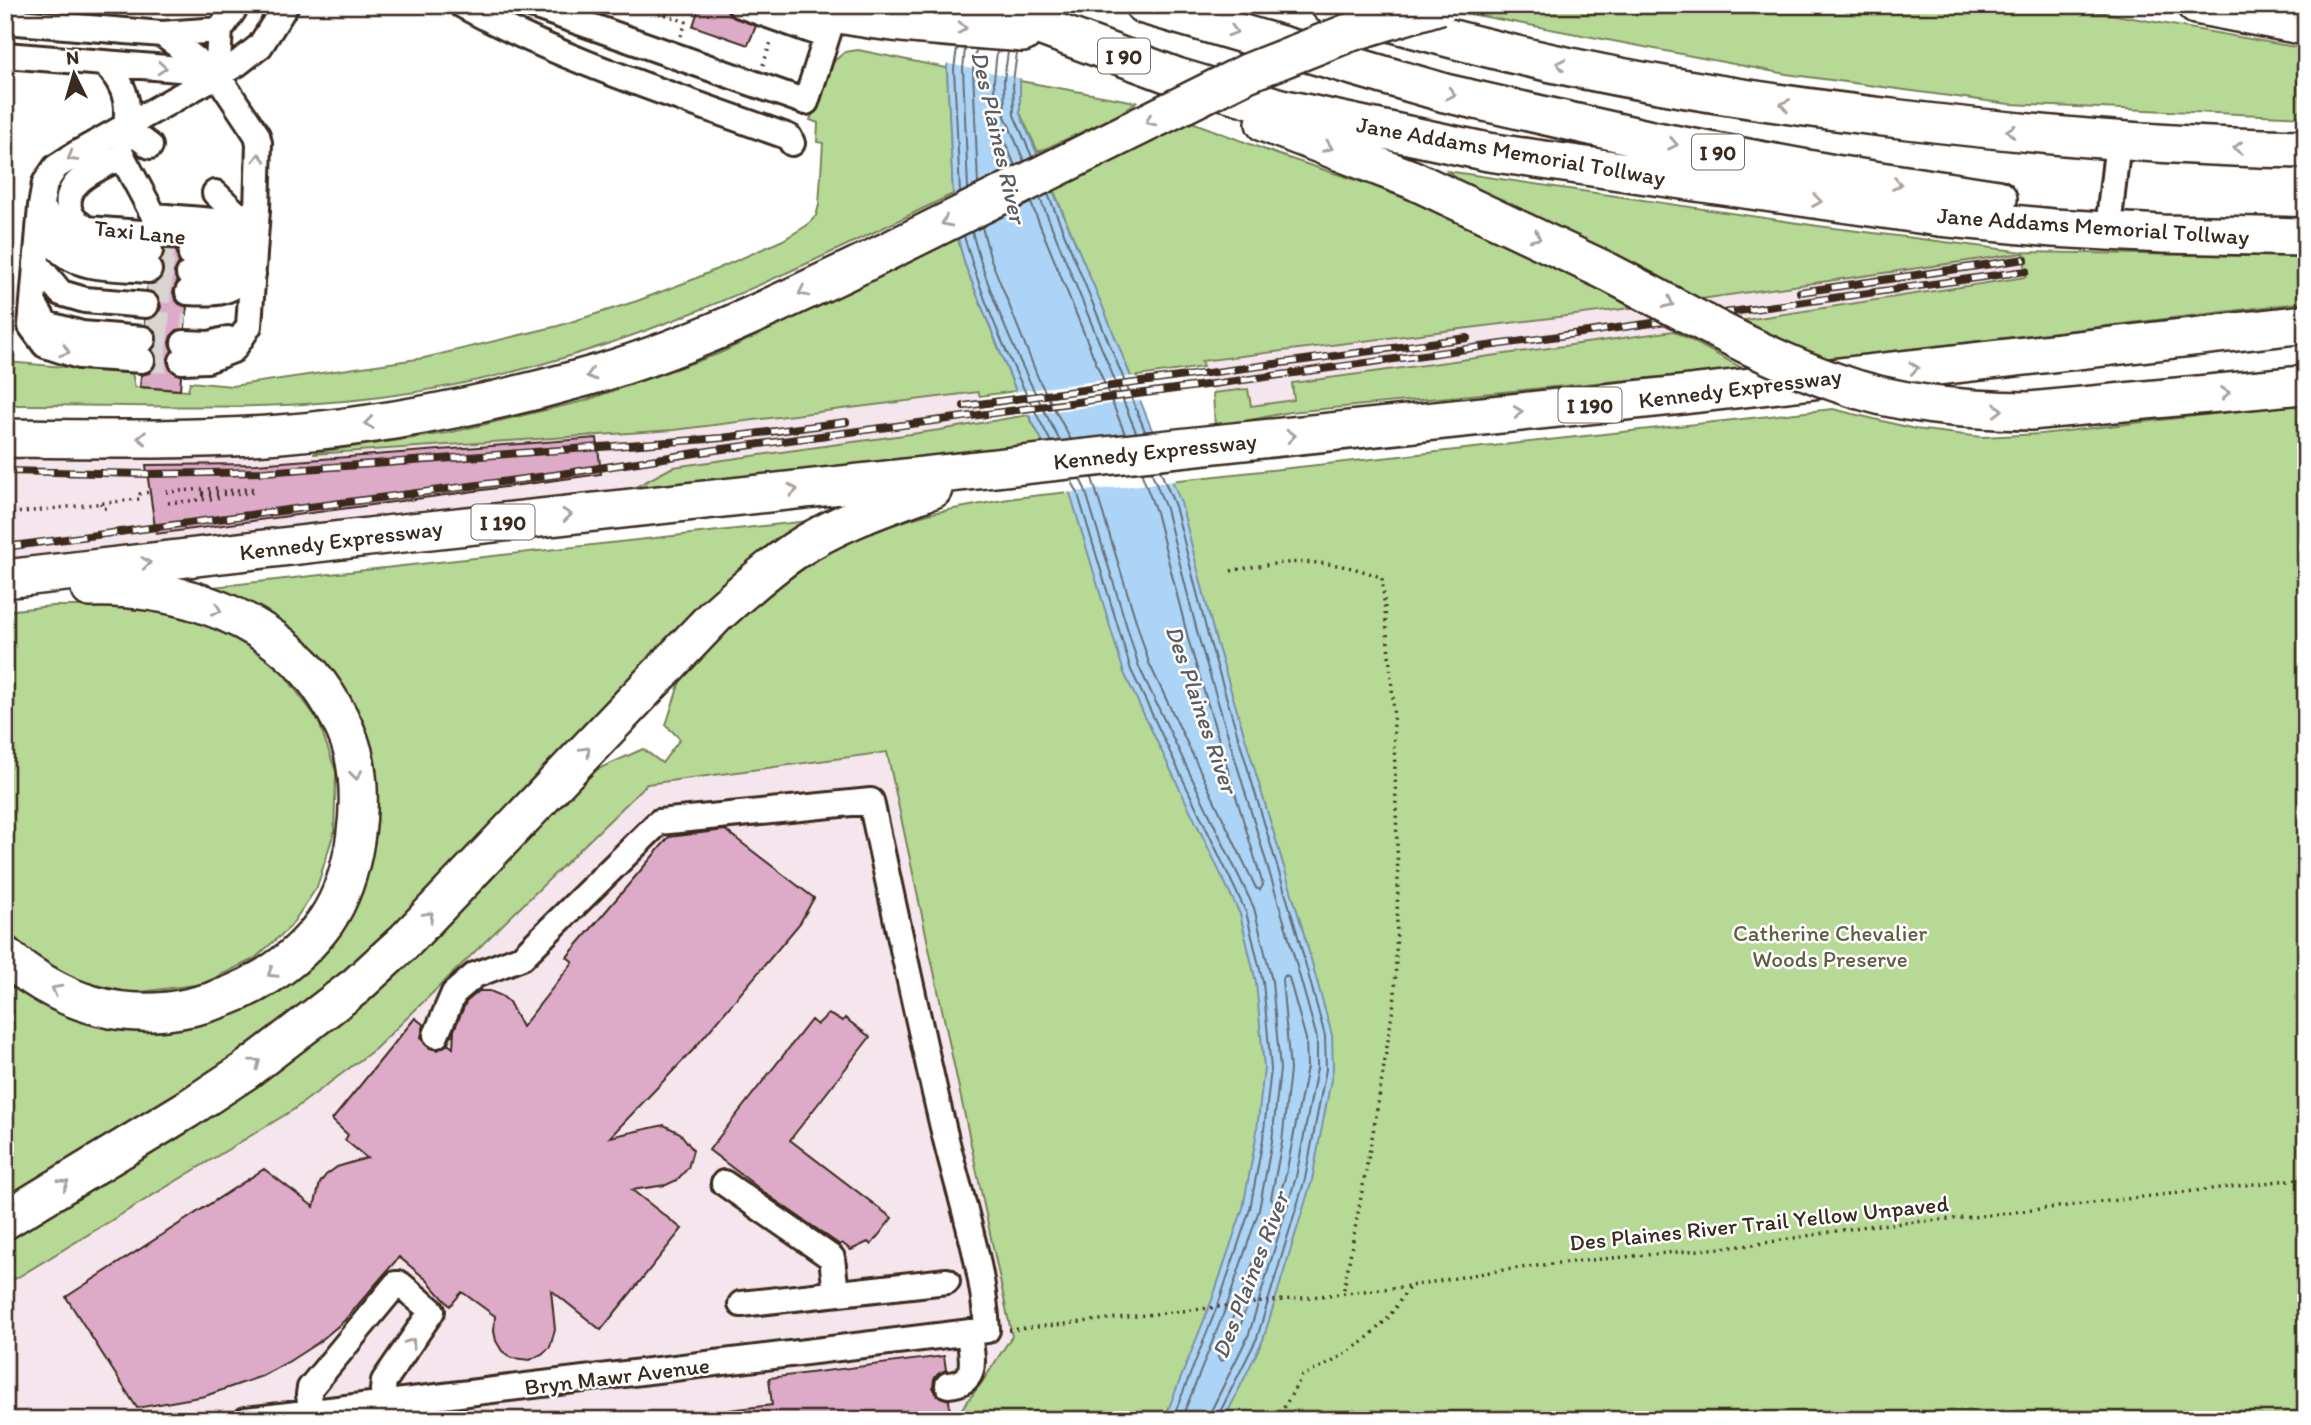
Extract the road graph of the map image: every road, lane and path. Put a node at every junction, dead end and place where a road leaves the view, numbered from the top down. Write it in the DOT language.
graph roads {
  1 [pos="267,5"];
  2 [pos="286,5"];
  3 [pos="462,5"];
  4 [pos="531,5"];
  5 [pos="639,5"];
  6 [pos="740,5"];
  7 [pos="983,5"];
  8 [pos="1144,5"];
  9 [pos="1329,5"];
  10 [pos="1440,5"];
  11 [pos="2196,5"];
  12 [pos="234,11"];
  13 [pos="788,12"];
  14 [pos="5,21"];
  15 [pos="831,25"];
  16 [pos="2306,26"];
  17 [pos="162,34"];
  18 [pos="1070,36"];
  19 [pos="680,38"];
  20 [pos="5,55"];
  21 [pos="106,64"];
  22 [pos="762,67"];
  23 [pos="217,75"];
  24 [pos="1177,77"];
  25 [pos="126,128"];
  26 [pos="2118,141"];
  27 [pos="792,143"];
  28 [pos="150,146"];
  29 [pos="2306,149"];
  30 [pos="122,156"];
  31 [pos="215,193"];
  32 [pos="2110,211"];
  33 [pos="2306,223"];
  34 [pos="2306,237"];
  35 [pos="37,254"];
  36 [pos="252,262"];
  37 [pos="146,305"];
  38 [pos="186,309"];
  39 [pos="2306,324"];
  40 [pos="2306,340"];
  41 [pos="5,352"];
  42 [pos="12,352"];
  43 [pos="1956,363"];
  44 [pos="2304,385"];
  45 [pos="9,438"];
  46 [pos="1001,468"];
  47 [pos="218,488"];
  48 [pos="257,490"];
  49 [pos="150,492"];
  50 [pos="166,492"];
  51 [pos="202,495"];
  52 [pos="219,498"];
  53 [pos="102,503"];
  54 [pos="168,503"];
  55 [pos="110,508"];
  56 [pos="5,513"];
  57 [pos="1231,571"];
  58 [pos="5,579"];
  59 [pos="5,956"];
  60 [pos="436,1035"];
  61 [pos="2306,1178"];
  62 [pos="724,1183"];
  63 [pos="5,1220"];
  64 [pos="947,1281"];
  65 [pos="1410,1286"];
  66 [pos="836,1293"];
  67 [pos="1343,1294"];
  68 [pos="741,1304"];
  69 [pos="981,1323"];
  70 [pos="1014,1330"];
  71 [pos="947,1385"];
  72 [pos="386,1402"];
  73 [pos="311,1412"];
  74 [pos="246,1420"];
  75 [pos="1277,1420"];
  1 -- 23 [label="street"];
  2 -- 23 [label="street"];
  3 -- 27 [label="street"];
  4 -- 15 [label="street"];
  5 -- 19 [label="path"];
  6 -- 13 [label="street"];
  7 -- 18 [label="highway, Jane Addams Memorial Tollway / I 90"];
  8 -- 32 [label="highway, Jane Addams Memorial Tollway / I 90, one-way"];
  26 -- 9 [label="highway, one-way"];
  10 -- 45 [label="highway, one-way, bridge"];
  11 -- 16 [label="highway"];
  12 -- 17 [label="street"];
  12 -- 23 [label="street"];
  13 -- 15 [label="highway, I 90"];
  13 -- 22 [label="path"];
  14 -- 17 [label="street"];
  15 -- 18 [label="highway, I 90, one-way"];
  17 -- 23 [label="street"];
  18 -- 24 [label="highway, Jane Addams Memorial Tollway / I 90"];
  20 -- 21 [label="street"];
  21 -- 23 [label="street, one-way"];
  21 -- 25 [label="street"];
  23 -- 25 [label="street"];
  36 -- 23 [label="street, one-way"];
  24 -- 34 [label="highway, Jane Addams Memorial Tollway / I 90, one-way"];
  24 -- 44 [label="highway, one-way, bridge"];
  25 -- 28 [label="street"];
  25 -- 30 [label="street"];
  25 -- 35 [label="street, one-way"];
  29 -- 26 [label="highway, one-way"];
  26 -- 32 [label="street"];
  30 -- 36 [label="street"];
  30 -- 36 [label="street, Taxi Lane"];
  31 -- 36 [label="street"];
  32 -- 33 [label="highway, Jane Addams Memorial Tollway / I 90"];
  35 -- 37 [label="street"];
  35 -- 37 [label="street"];
  35 -- 37 [label="street, one-way"];
  36 -- 38 [label="street"];
  36 -- 38 [label="street"];
  36 -- 38 [label="street"];
  36 -- 38 [label="street"];
  39 -- 43 [label="highway, Kennedy Expressway / I 190"];
  40 -- 43 [label="highway"];
  41 -- 42 [label="path"];
  46 -- 43 [label="highway, Kennedy Expressway / I 190, one-way"];
  58 -- 46 [label="highway, Kennedy Expressway / I 190, one-way"];
  63 -- 46 [label="highway, one-way"];
  47 -- 50 [label="path"];
  48 -- 51 [label="path"];
  49 -- 53 [label="path"];
  52 -- 54 [label="path"];
  53 -- 55 [label="path"];
  53 -- 56 [label="path"];
  57 -- 67 [label="path"];
  58 -- 59 [label="highway, one-way"];
  60 -- 69 [label="street"];
  61 -- 65 [label="path, Des Plaines River Trail Yellow Unpaved"];
  62 -- 66 [label="street"];
  64 -- 66 [label="street"];
  65 -- 67 [label="path, Des Plaines River Trail Yellow Unpaved"];
  65 -- 75 [label="path"];
  66 -- 68 [label="street"];
  67 -- 70 [label="path, Des Plaines River Trail Yellow Unpaved"];
  69 -- 71 [label="street"];
  69 -- 72 [label="street, Bryn Mawr Avenue"];
  72 -- 73 [label="street, Bryn Mawr Avenue"];
  72 -- 73 [label="street, one-way"];
  73 -- 74 [label="street, Bryn Mawr Avenue"];
}
